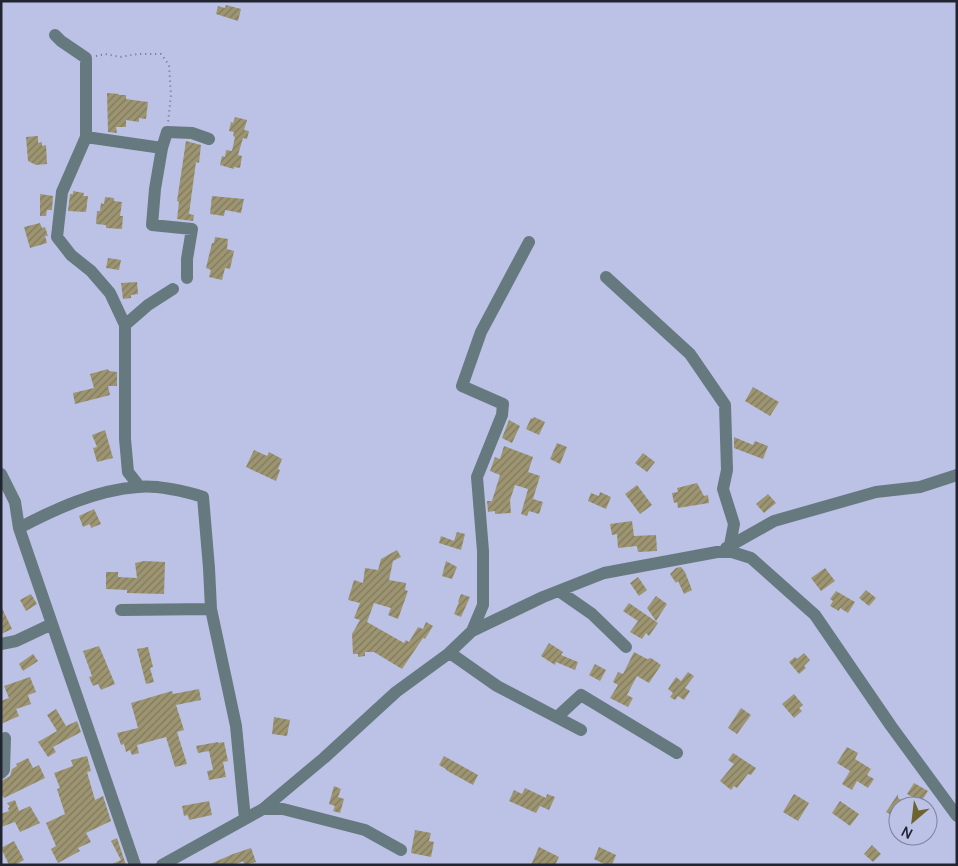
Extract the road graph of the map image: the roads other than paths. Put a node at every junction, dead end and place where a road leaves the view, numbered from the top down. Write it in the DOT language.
graph roads {
  1 [pos="55,34"];
  2 [pos="86,137"];
  3 [pos="208,139"];
  4 [pos="162,148"];
  5 [pos="529,242"];
  6 [pos="187,278"];
  7 [pos="606,278"];
  8 [pos="173,289"];
  9 [pos="124,325"];
  10 [pos="1,474"];
  11 [pos="957,475"];
  12 [pos="139,486"];
  13 [pos="19,528"];
  14 [pos="730,545"];
  15 [pos="717,552"];
  16 [pos="559,591"];
  17 [pos="121,610"];
  18 [pos="211,610"];
  19 [pos="52,624"];
  20 [pos="472,631"];
  21 [pos="1,644"];
  22 [pos="626,647"];
  23 [pos="450,653"];
  24 [pos="556,717"];
  25 [pos="581,730"];
  26 [pos="5,738"];
  27 [pos="677,753"];
  28 [pos="1,773"];
  29 [pos="263,809"];
  30 [pos="957,816"];
  31 [pos="245,819"];
  32 [pos="401,850"];
  33 [pos="136,865"];
  34 [pos="162,865"];
  1 -- 2 [label="street"];
  2 -- 4 [label="street"];
  2 -- 9 [label="street"];
  3 -- 4 [label="street"];
  4 -- 6 [label="street"];
  5 -- 20 [label="street"];
  7 -- 14 [label="street"];
  8 -- 9 [label="street"];
  9 -- 12 [label="street"];
  10 -- 13 [label="street"];
  11 -- 14 [label="street"];
  12 -- 13 [label="street"];
  12 -- 18 [label="street"];
  13 -- 19 [label="street"];
  14 -- 15 [label="street"];
  15 -- 16 [label="street"];
  15 -- 30 [label="street"];
  16 -- 20 [label="street"];
  16 -- 22 [label="street"];
  17 -- 18 [label="street"];
  18 -- 31 [label="street"];
  19 -- 21 [label="street"];
  19 -- 33 [label="street"];
  20 -- 23 [label="street"];
  23 -- 24 [label="street"];
  23 -- 29 [label="street"];
  24 -- 25 [label="street"];
  24 -- 27 [label="street"];
  26 -- 28 [label="street"];
  29 -- 31 [label="street"];
  29 -- 32 [label="street"];
  31 -- 34 [label="street"];
}
